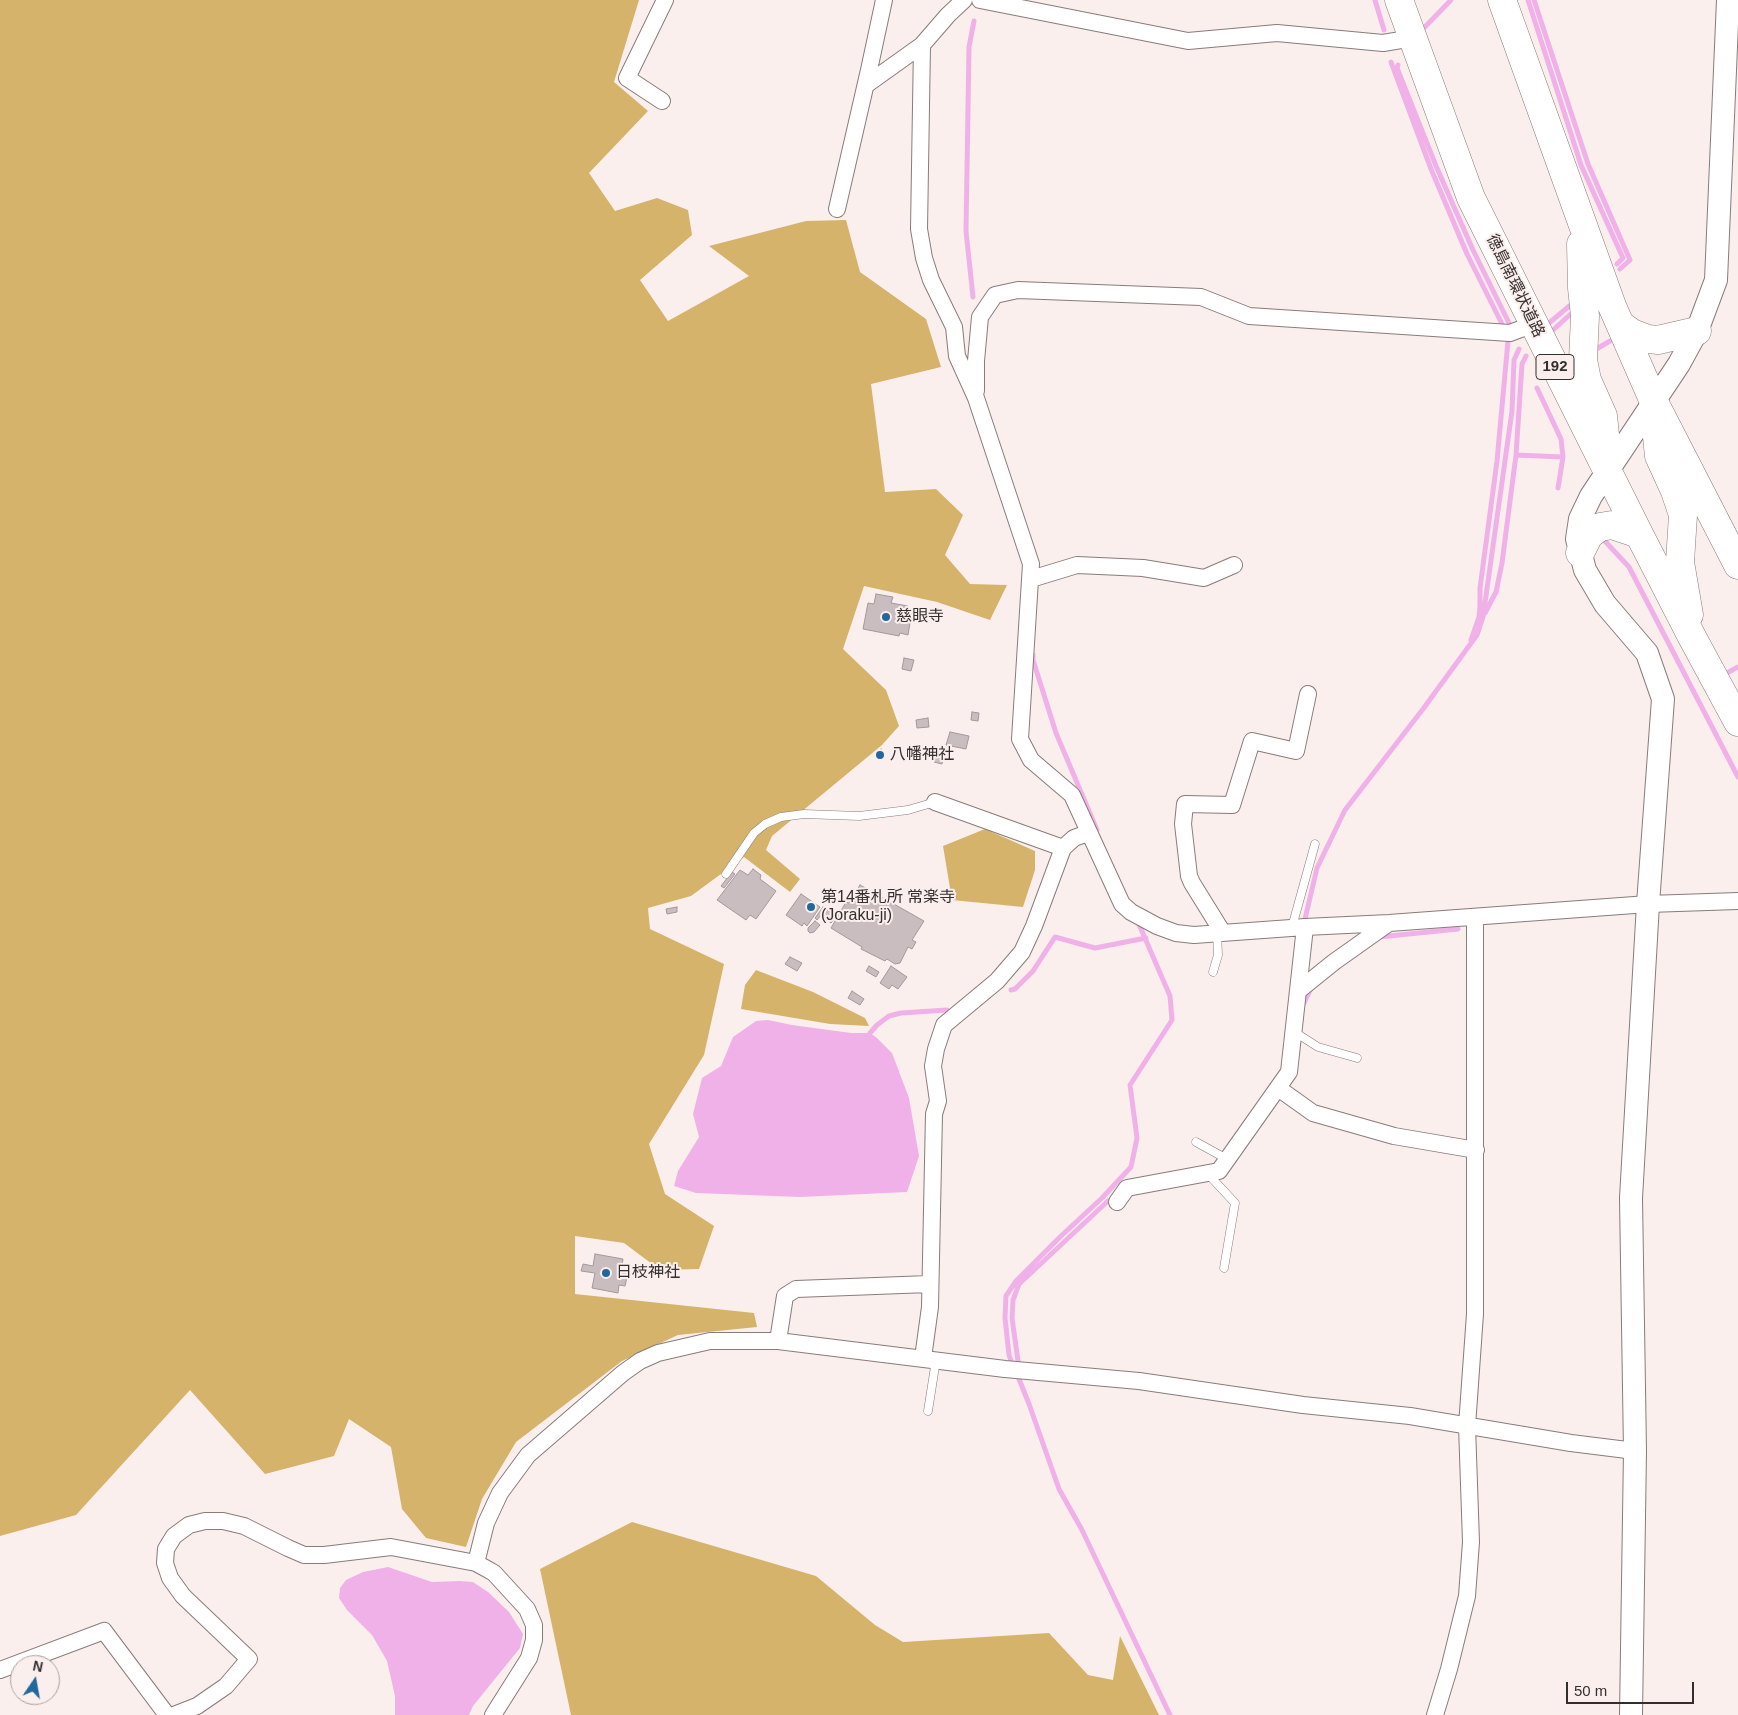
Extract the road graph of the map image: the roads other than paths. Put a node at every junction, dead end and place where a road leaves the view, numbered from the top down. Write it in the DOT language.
graph roads {
  1 [pos="665,0"];
  2 [pos="884,0"];
  3 [pos="964,0"];
  4 [pos="980,0"];
  5 [pos="1399,0"];
  6 [pos="1502,0"];
  7 [pos="1728,0"];
  8 [pos="1413,38"];
  9 [pos="922,45"];
  10 [pos="866,85"];
  11 [pos="662,101"];
  12 [pos="837,209"];
  13 [pos="1581,220"];
  14 [pos="1534,324"];
  15 [pos="1621,325"];
  16 [pos="1697,331"];
  17 [pos="976,398"];
  18 [pos="1654,402"];
  19 [pos="1608,470"];
  20 [pos="1639,534"];
  21 [pos="1580,553"];
  22 [pos="1234,565"];
  23 [pos="1738,565"];
  24 [pos="1031,579"];
  25 [pos="1692,637"];
  26 [pos="1308,694"];
  27 [pos="1738,722"];
  28 [pos="935,802"];
  29 [pos="1088,833"];
  30 [pos="1315,844"];
  31 [pos="1063,848"];
  32 [pos="726,874"];
  33 [pos="1738,902"];
  34 [pos="1648,904"];
  35 [pos="1475,917"];
  36 [pos="1389,923"];
  37 [pos="1298,927"];
  38 [pos="1220,933"];
  39 [pos="1213,972"];
  40 [pos="1298,991"];
  41 [pos="1294,1031"];
  42 [pos="1357,1058"];
  43 [pos="1278,1088"];
  44 [pos="1196,1142"];
  45 [pos="1476,1150"];
  46 [pos="1227,1159"];
  47 [pos="1207,1173"];
  48 [pos="1117,1202"];
  49 [pos="1224,1268"];
  50 [pos="930,1284"];
  51 [pos="778,1341"];
  52 [pos="929,1359"];
  53 [pos="928,1411"];
  54 [pos="1468,1426"];
  55 [pos="1635,1451"];
  56 [pos="476,1563"];
  57 [pos="0,1670"];
  58 [pos="167,1715"];
  59 [pos="174,1715"];
  60 [pos="493,1715"];
  61 [pos="1435,1715"];
  62 [pos="1631,1715"];
  1 -- 11 [label="street"];
  2 -- 10 [label="street"];
  3 -- 9 [label="street"];
  4 -- 8 [label="street"];
  5 -- 8 [label="highway, 徳島南環状道路 / 192"];
  6 -- 13 [label="highway"];
  7 -- 16 [label="street"];
  8 -- 14 [label="highway, 徳島南環状道路 / 192"];
  9 -- 10 [label="street"];
  9 -- 17 [label="street"];
  10 -- 12 [label="street"];
  13 -- 15 [label="highway"];
  13 -- 19 [label="highway"];
  14 -- 17 [label="street"];
  14 -- 19 [label="highway, 徳島南環状道路 / 192"];
  15 -- 16 [label="highway"];
  15 -- 18 [label="highway"];
  16 -- 18 [label="street"];
  17 -- 24 [label="street"];
  18 -- 19 [label="street"];
  18 -- 23 [label="highway"];
  18 -- 25 [label="highway"];
  19 -- 20 [label="highway, 徳島南環状道路 / 192"];
  19 -- 21 [label="street"];
  20 -- 21 [label="highway"];
  20 -- 25 [label="highway, 徳島南環状道路 / 192"];
  21 -- 34 [label="street"];
  22 -- 24 [label="street"];
  24 -- 29 [label="street"];
  25 -- 27 [label="highway, 徳島南環状道路 / 192"];
  26 -- 38 [label="street"];
  28 -- 31 [label="street"];
  28 -- 32 [label="lane"];
  29 -- 31 [label="street"];
  29 -- 38 [label="street"];
  30 -- 37 [label="lane"];
  31 -- 50 [label="street"];
  33 -- 34 [label="street"];
  34 -- 35 [label="street"];
  34 -- 55 [label="street"];
  35 -- 36 [label="street"];
  35 -- 45 [label="street"];
  36 -- 37 [label="street"];
  36 -- 40 [label="street"];
  37 -- 38 [label="street"];
  37 -- 40 [label="street"];
  38 -- 39 [label="lane"];
  40 -- 41 [label="street"];
  41 -- 42 [label="lane"];
  41 -- 43 [label="street"];
  43 -- 45 [label="street"];
  43 -- 46 [label="street"];
  44 -- 46 [label="lane"];
  45 -- 54 [label="street"];
  46 -- 47 [label="street"];
  47 -- 48 [label="street"];
  47 -- 49 [label="lane"];
  50 -- 51 [label="street"];
  50 -- 52 [label="street"];
  51 -- 52 [label="street"];
  51 -- 56 [label="street"];
  52 -- 53 [label="lane"];
  52 -- 54 [label="street"];
  54 -- 55 [label="street"];
  54 -- 61 [label="street"];
  55 -- 62 [label="street"];
  56 -- 59 [label="street"];
  56 -- 60 [label="street"];
  57 -- 58 [label="street"];
}
